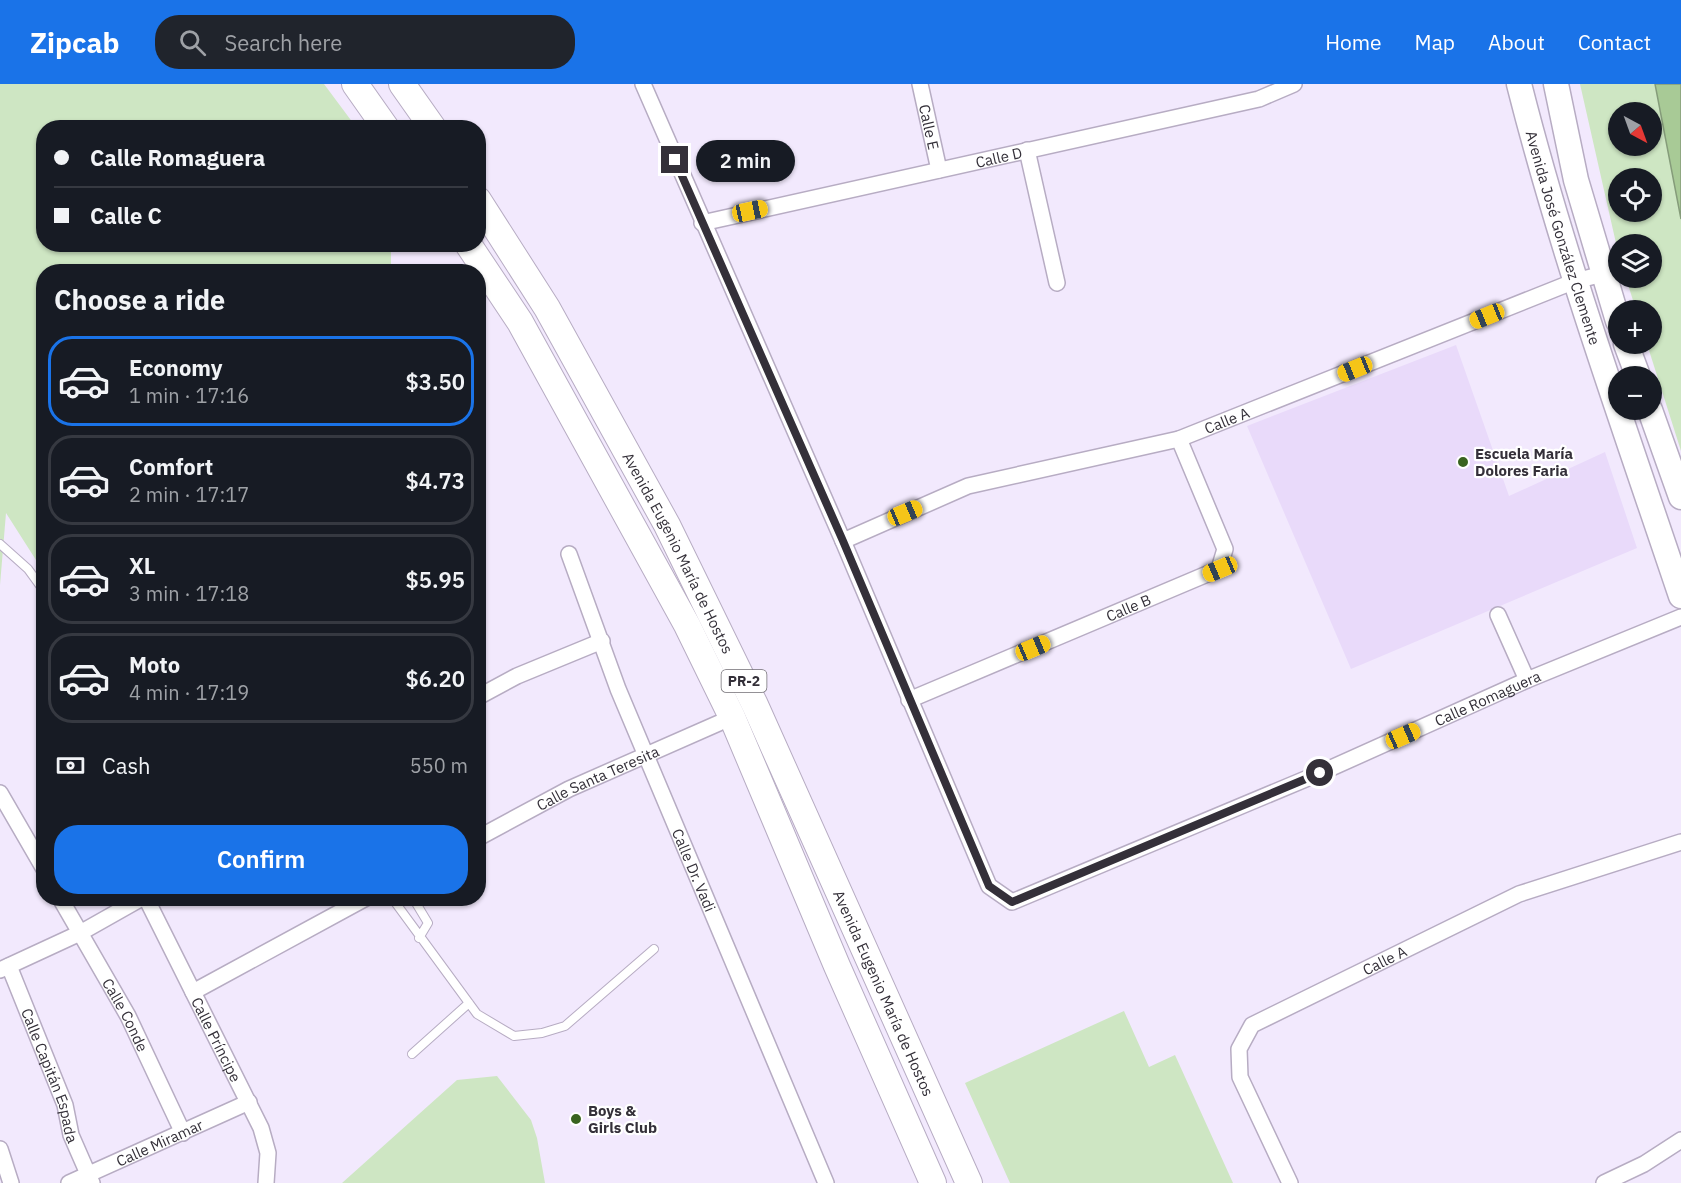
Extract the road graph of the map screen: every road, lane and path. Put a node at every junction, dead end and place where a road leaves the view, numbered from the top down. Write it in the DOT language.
graph roads {
  1 [pos="355,84"];
  2 [pos="402,84"];
  3 [pos="643,84"];
  4 [pos="920,84"];
  5 [pos="1294,84"];
  6 [pos="1519,84"];
  7 [pos="1556,84"];
  8 [pos="380,120"];
  9 [pos="427,120"];
  10 [pos="1027,150"];
  11 [pos="939,170"];
  12 [pos="486,213"];
  13 [pos="702,224"];
  14 [pos="486,271"];
  15 [pos="1603,274"];
  16 [pos="1575,281"];
  17 [pos="1057,283"];
  18 [pos="1611,300"];
  19 [pos="1654,420"];
  20 [pos="1179,439"];
  21 [pos="600,467"];
  22 [pos="1681,497"];
  23 [pos="843,541"];
  24 [pos="0,544"];
  25 [pos="569,554"];
  26 [pos="36,580"];
  27 [pos="1681,596"];
  28 [pos="1498,615"];
  29 [pos="1681,617"];
  30 [pos="603,641"];
  31 [pos="1527,680"];
  32 [pos="486,693"];
  33 [pos="909,700"];
  34 [pos="718,723"];
  35 [pos="646,756"];
  36 [pos="0,793"];
  37 [pos="486,834"];
  38 [pos="1681,842"];
  39 [pos="36,855"];
  40 [pos="793,861"];
  41 [pos="65,906"];
  42 [pos="129,906"];
  43 [pos="148,906"];
  44 [pos="351,906"];
  45 [pos="397,906"];
  46 [pos="418,906"];
  47 [pos="80,933"];
  48 [pos="419,938"];
  49 [pos="654,949"];
  50 [pos="2,968"];
  51 [pos="193,992"];
  52 [pos="469,1003"];
  53 [pos="412,1054"];
  54 [pos="249,1102"];
  55 [pos="183,1133"];
  56 [pos="1681,1140"];
  57 [pos="0,1149"];
  58 [pos="90,1179"];
  59 [pos="11,1183"];
  60 [pos="69,1183"];
  61 [pos="266,1183"];
  62 [pos="826,1183"];
  63 [pos="933,1183"];
  64 [pos="969,1183"];
  65 [pos="1290,1183"];
  66 [pos="1604,1183"];
  1 -- 8 [label="highway"];
  2 -- 9 [label="highway"];
  3 -- 13 [label="street"];
  4 -- 11 [label="street, Calle E"];
  5 -- 10 [label="street, Calle D"];
  6 -- 16 [label="main road, Avenida José González Clemente"];
  7 -- 15 [label="main road, Avenida José González Clemente"];
  10 -- 11 [label="street, Calle D"];
  10 -- 17 [label="street"];
  11 -- 13 [label="street, Calle D"];
  12 -- 64 [label="highway, Avenida Eugenio María de Hostos / PR-2"];
  13 -- 23 [label="street"];
  14 -- 21 [label="highway, Avenida Eugenio María de Hostos / PR-2"];
  15 -- 16 [label="street, Calle A"];
  15 -- 18 [label="main road, Avenida José González Clemente"];
  16 -- 20 [label="street, Calle A"];
  16 -- 27 [label="main road, Avenida José González Clemente"];
  19 -- 22 [label="main road"];
  20 -- 23 [label="street, Calle A"];
  20 -- 33 [label="street, Calle B"];
  21 -- 34 [label="highway"];
  21 -- 40 [label="highway, Avenida Eugenio María de Hostos / PR-2"];
  23 -- 33 [label="street"];
  24 -- 26 [label="lane"];
  25 -- 30 [label="street, Calle Dr. Vadi"];
  28 -- 31 [label="street"];
  29 -- 31 [label="street, Calle Romaguera"];
  30 -- 32 [label="street"];
  30 -- 35 [label="street, Calle Dr. Vadi"];
  31 -- 33 [label="street, Calle Romaguera"];
  34 -- 35 [label="street, Calle Santa Teresita"];
  34 -- 40 [label="highway"];
  35 -- 37 [label="street, Calle Santa Teresita"];
  35 -- 62 [label="street, Calle Dr. Vadi"];
  36 -- 39 [label="street"];
  38 -- 65 [label="street, Calle A"];
  40 -- 63 [label="highway, Avenida Eugenio María de Hostos / PR-2"];
  41 -- 47 [label="street, Calle Conde"];
  42 -- 47 [label="street"];
  43 -- 51 [label="street, Calle Príncipe"];
  44 -- 51 [label="street"];
  45 -- 48 [label="lane"];
  46 -- 48 [label="lane"];
  47 -- 50 [label="street"];
  47 -- 55 [label="street, Calle Conde"];
  48 -- 52 [label="lane"];
  49 -- 52 [label="lane"];
  50 -- 58 [label="street, Calle Capitán Espada"];
  51 -- 54 [label="street, Calle Príncipe"];
  52 -- 53 [label="lane"];
  54 -- 55 [label="street, Calle Miramar"];
  54 -- 61 [label="street, Calle Príncipe"];
  55 -- 58 [label="street, Calle Miramar"];
  56 -- 66 [label="street"];
  57 -- 59 [label="street"];
  58 -- 60 [label="street, Calle Miramar"];
}
